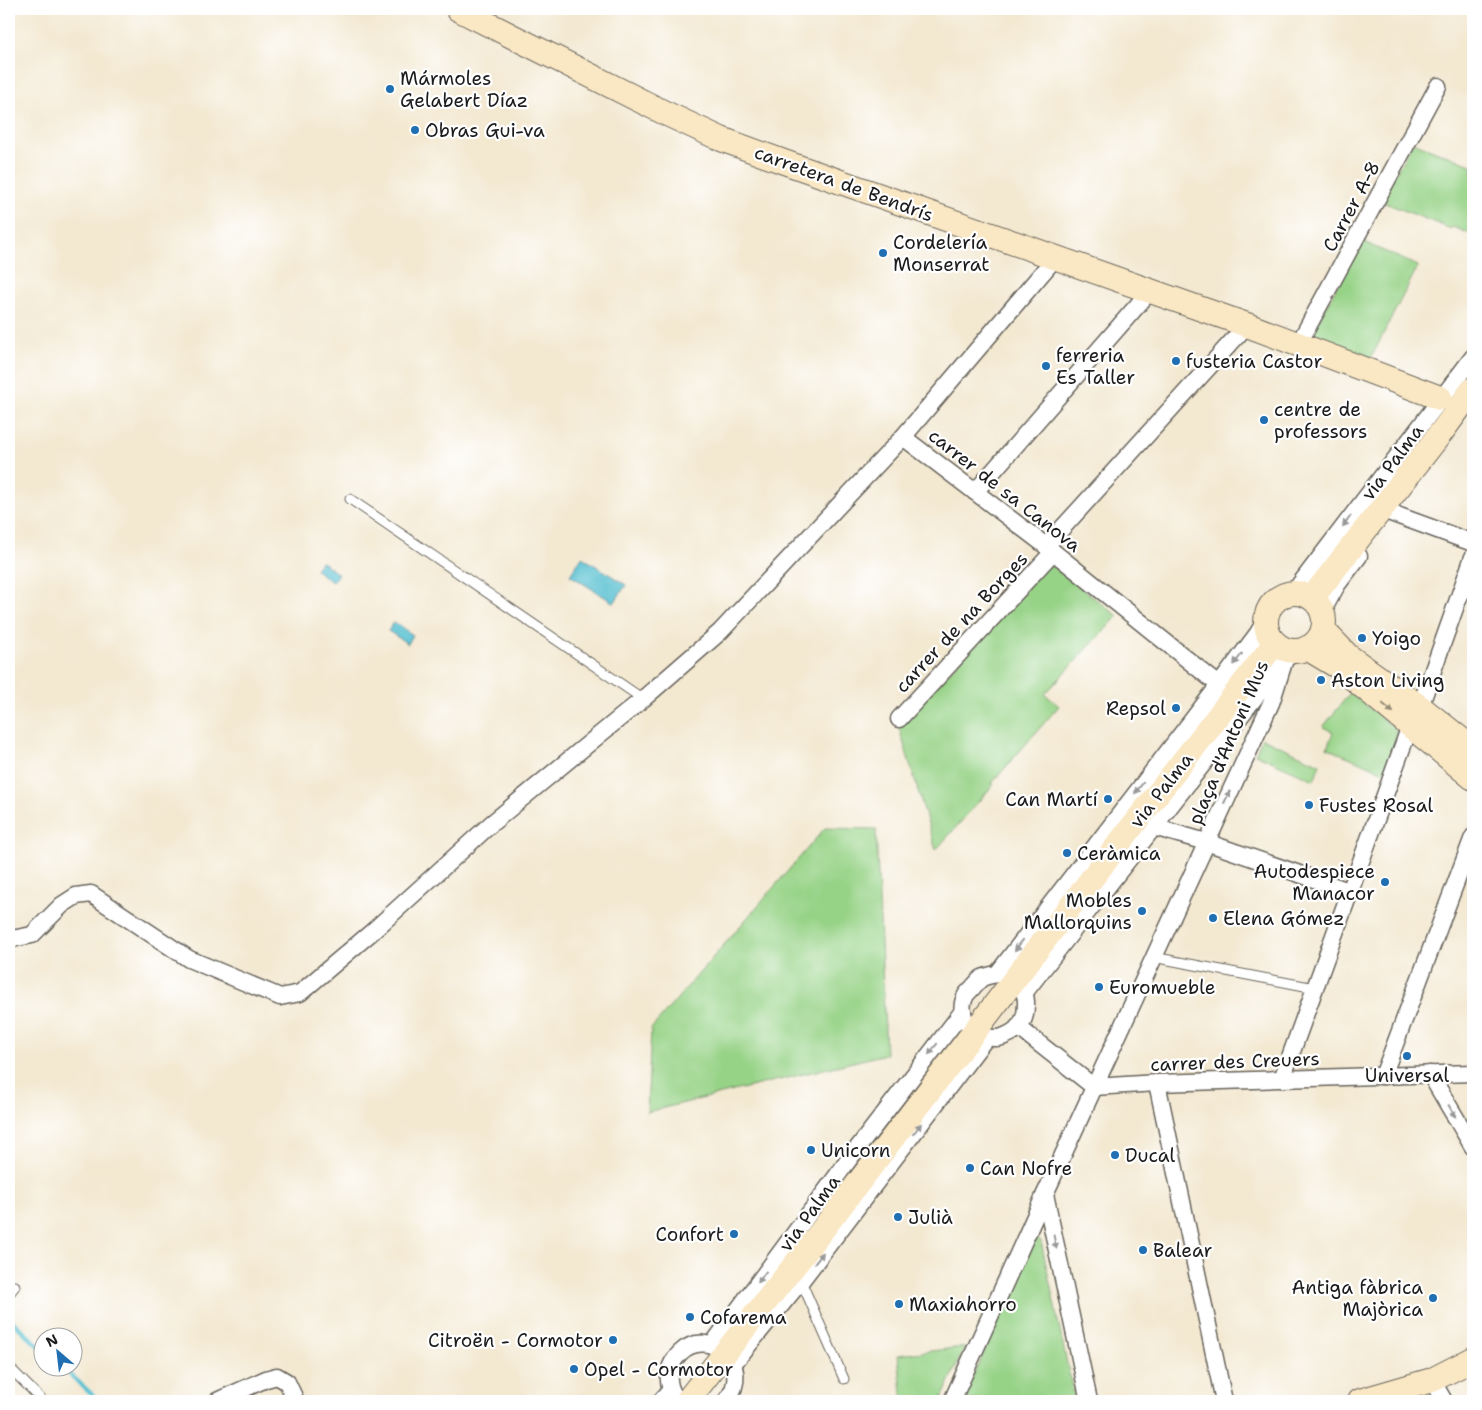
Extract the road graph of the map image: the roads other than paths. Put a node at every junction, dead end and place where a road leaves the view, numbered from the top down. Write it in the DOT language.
graph roads {
  1 [pos="458,9"];
  2 [pos="1438,86"];
  3 [pos="1055,258"];
  4 [pos="1150,291"];
  5 [pos="1247,325"];
  6 [pos="1298,345"];
  7 [pos="1473,357"];
  8 [pos="1473,389"];
  9 [pos="1440,398"];
  10 [pos="1469,413"];
  11 [pos="1443,430"];
  12 [pos="903,437"];
  13 [pos="975,492"];
  14 [pos="350,499"];
  15 [pos="1391,513"];
  16 [pos="1473,543"];
  17 [pos="1050,549"];
  18 [pos="1473,557"];
  19 [pos="1313,608"];
  20 [pos="1266,619"];
  21 [pos="1291,650"];
  22 [pos="1219,685"];
  23 [pos="644,698"];
  24 [pos="1415,717"];
  25 [pos="899,719"];
  26 [pos="1473,749"];
  27 [pos="1473,778"];
  28 [pos="1154,827"];
  29 [pos="1473,837"];
  30 [pos="1206,842"];
  31 [pos="1349,892"];
  32 [pos="9,936"];
  33 [pos="1153,957"];
  34 [pos="1012,982"];
  35 [pos="1315,988"];
  36 [pos="974,1027"];
  37 [pos="1018,1027"];
  38 [pos="1473,1073"];
  39 [pos="1430,1074"];
  40 [pos="1383,1076"];
  41 [pos="1282,1079"];
  42 [pos="1157,1084"];
  43 [pos="1094,1087"];
  44 [pos="1473,1147"];
  45 [pos="1045,1194"];
  46 [pos="800,1281"];
  47 [pos="16,1286"];
  48 [pos="9,1294"];
  49 [pos="724,1354"];
  50 [pos="1473,1358"];
  51 [pos="9,1366"];
  52 [pos="844,1379"];
  53 [pos="1432,1380"];
  54 [pos="674,1398"];
  55 [pos="43,1401"];
  56 [pos="217,1401"];
  57 [pos="296,1401"];
  58 [pos="726,1401"];
  59 [pos="952,1401"];
  60 [pos="1089,1401"];
  61 [pos="1224,1401"];
  62 [pos="1360,1401"];
  63 [pos="1444,1401"];
  1 -- 3 [label="main road, carretera de Bendrís"];
  2 -- 6 [label="street, Carrer A-8"];
  3 -- 4 [label="main road, carretera de Bendrís"];
  3 -- 12 [label="street, carrer de sa Canova"];
  4 -- 5 [label="main road, carretera de Bendrís"];
  4 -- 13 [label="street"];
  5 -- 6 [label="main road, carretera de Bendrís"];
  5 -- 17 [label="street, carrer de na Borges"];
  6 -- 9 [label="main road, carretera de Bendrís"];
  7 -- 9 [label="street, via Palma"];
  8 -- 11 [label="main road"];
  9 -- 19 [label="street, via Palma, one-way"];
  10 -- 11 [label="street, via Palma"];
  10 -- 15 [label="street, via Palma"];
  11 -- 19 [label="main road"];
  12 -- 13 [label="street, carrer de sa Canova"];
  12 -- 23 [label="street"];
  13 -- 17 [label="street, carrer de sa Canova"];
  14 -- 23 [label="lane"];
  15 -- 16 [label="street"];
  15 -- 19 [label="street, via Palma"];
  17 -- 22 [label="street, carrer de sa Canova"];
  17 -- 25 [label="street, carrer de na Borges"];
  18 -- 24 [label="street"];
  19 -- 20 [label="main road"];
  19 -- 21 [label="main road"];
  19 -- 24 [label="main road"];
  20 -- 21 [label="main road"];
  20 -- 22 [label="street, via Palma, one-way"];
  21 -- 24 [label="main road, one-way"];
  21 -- 28 [label="street, via Palma"];
  30 -- 21 [label="street, plaça d'Antoni Mus, one-way"];
  21 -- 34 [label="main road, via Palma"];
  22 -- 34 [label="street, via Palma, one-way"];
  23 -- 32 [label="street"];
  24 -- 26 [label="main road"];
  24 -- 27 [label="main road"];
  24 -- 31 [label="street"];
  28 -- 30 [label="street"];
  28 -- 34 [label="street, via Palma"];
  29 -- 40 [label="street"];
  30 -- 31 [label="street"];
  30 -- 33 [label="street, plaça d'Antoni Mus"];
  31 -- 35 [label="street"];
  33 -- 35 [label="lane"];
  33 -- 43 [label="street, plaça d'Antoni Mus"];
  34 -- 36 [label="main road, via Palma"];
  34 -- 37 [label="street"];
  35 -- 41 [label="street"];
  36 -- 37 [label="street"];
  46 -- 36 [label="street, one-way"];
  36 -- 49 [label="main road, via Palma"];
  37 -- 43 [label="street"];
  38 -- 39 [label="street, carrer des Creuers"];
  39 -- 40 [label="street, carrer des Creuers"];
  39 -- 44 [label="street, one-way"];
  40 -- 41 [label="street, carrer des Creuers"];
  41 -- 42 [label="street, carrer des Creuers"];
  42 -- 43 [label="street, carrer des Creuers"];
  42 -- 61 [label="street"];
  43 -- 45 [label="street, plaça d'Antoni Mus"];
  45 -- 59 [label="street, plaça d'Antoni Mus"];
  45 -- 60 [label="street, one-way"];
  46 -- 49 [label="street"];
  46 -- 52 [label="lane"];
  47 -- 48 [label="lane"];
  49 -- 54 [label="main road, via Palma"];
  49 -- 54 [label="street"];
  49 -- 58 [label="street"];
  50 -- 53 [label="main road"];
  51 -- 55 [label="lane"];
  53 -- 62 [label="main road"];
  53 -- 63 [label="street"];
  56 -- 57 [label="street"];
}
